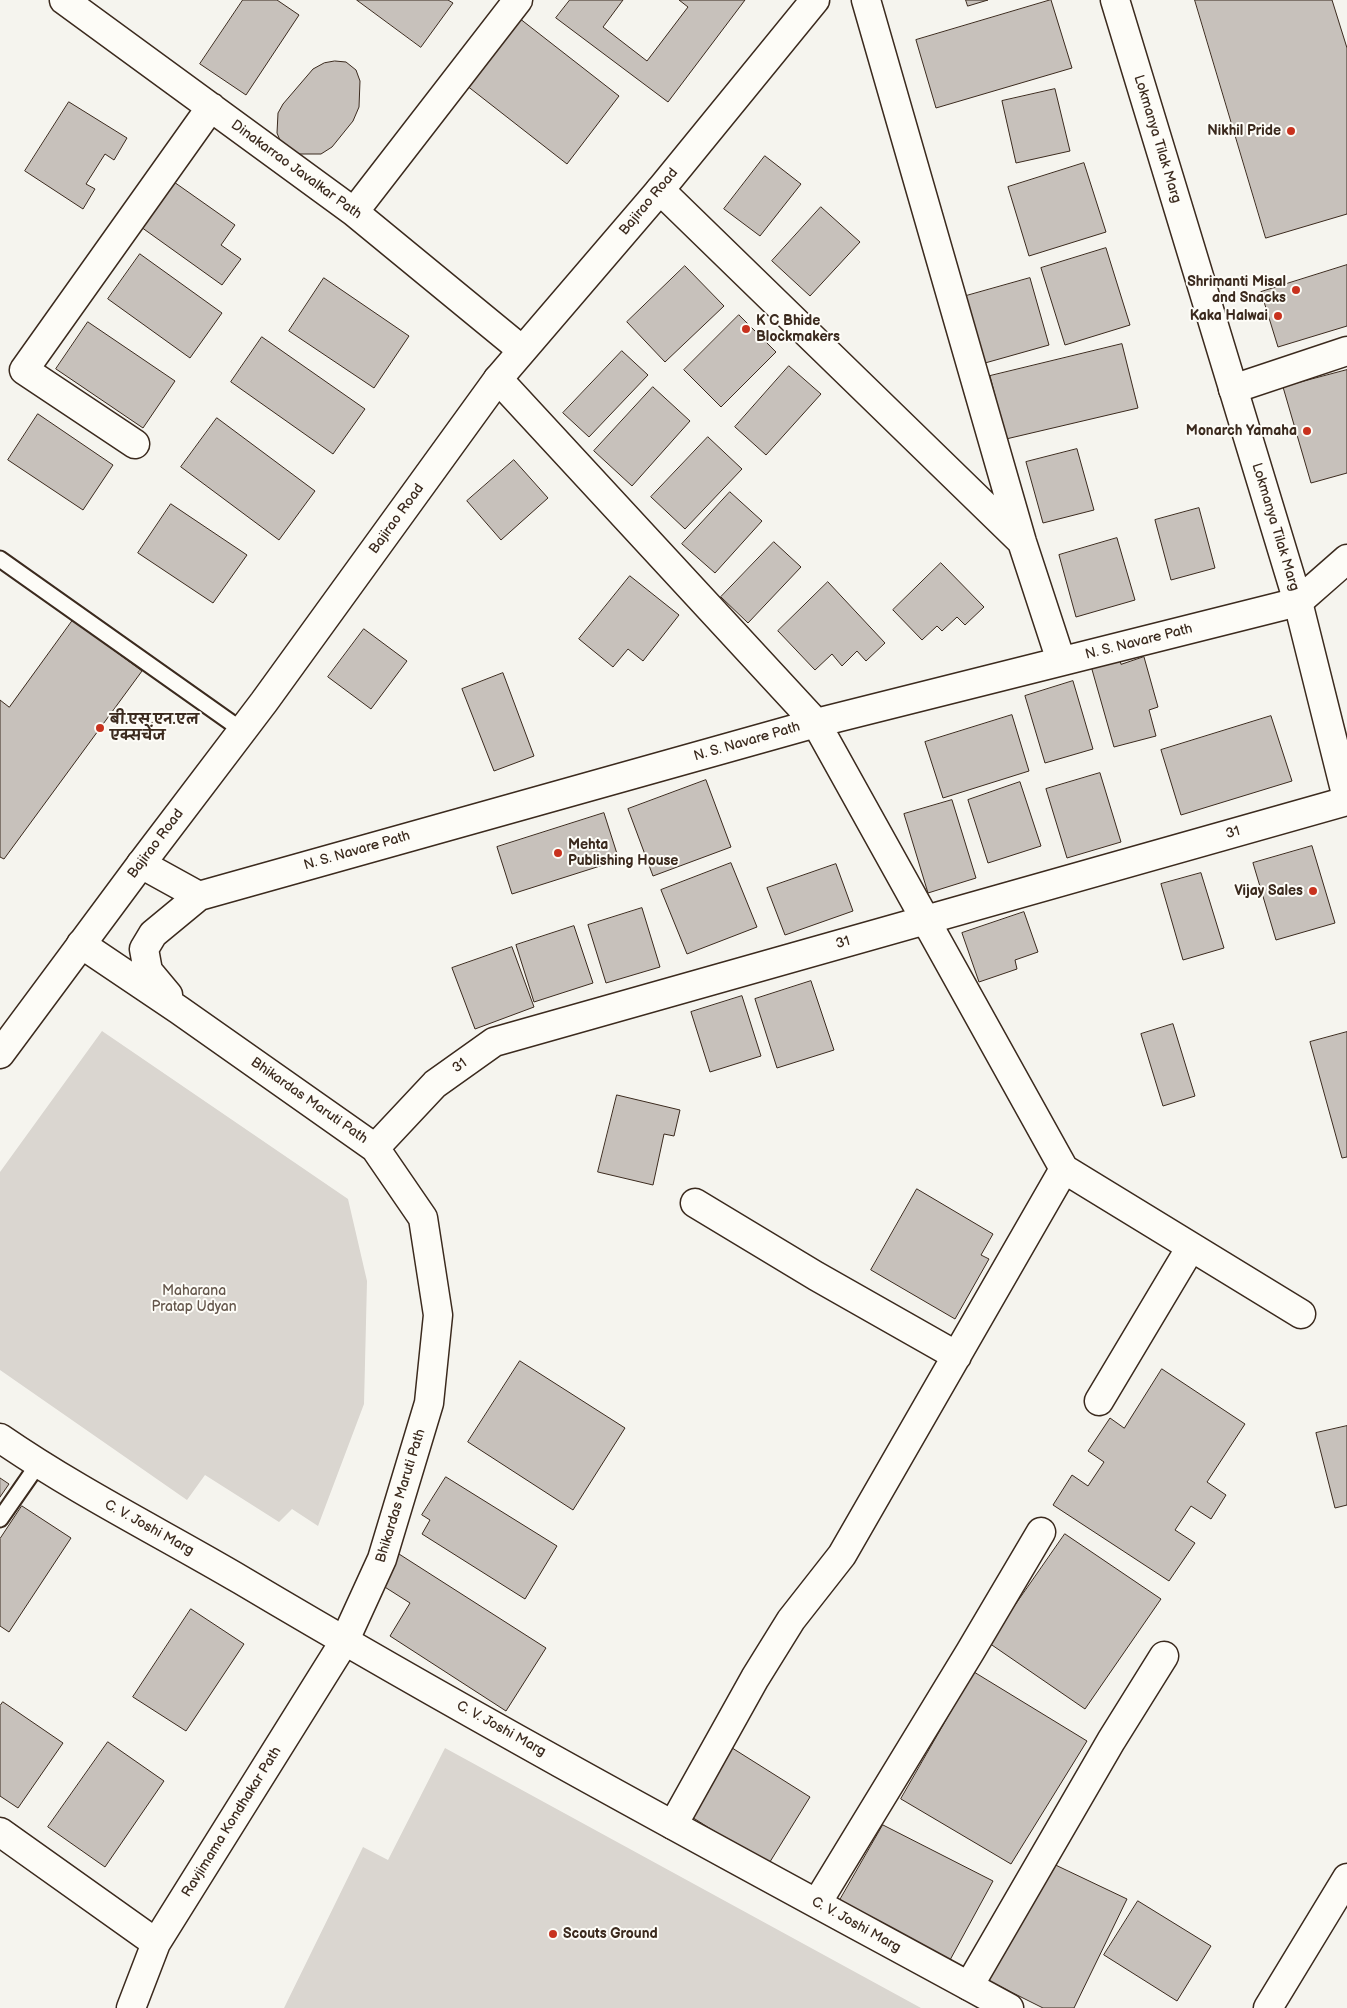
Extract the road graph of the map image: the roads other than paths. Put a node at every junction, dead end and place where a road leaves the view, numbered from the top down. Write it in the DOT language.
graph roads {
  1 [pos="518,0"];
  2 [pos="815,0"];
  3 [pos="866,0"];
  4 [pos="1119,1"];
  5 [pos="76,3"];
  6 [pos="210,107"];
  7 [pos="660,190"];
  8 [pos="354,212"];
  9 [pos="522,350"];
  10 [pos="1347,351"];
  11 [pos="498,379"];
  12 [pos="1233,389"];
  13 [pos="136,444"];
  14 [pos="1022,542"];
  15 [pos="0,559"];
  16 [pos="1347,559"];
  17 [pos="1298,602"];
  18 [pos="1061,661"];
  19 [pos="816,723"];
  20 [pos="243,731"];
  21 [pos="1341,752"];
  22 [pos="1347,800"];
  23 [pos="140,864"];
  24 [pos="199,896"];
  25 [pos="926,920"];
  26 [pos="81,944"];
  27 [pos="179,1010"];
  28 [pos="0,1054"];
  29 [pos="375,1148"];
  30 [pos="1064,1169"];
  31 [pos="695,1203"];
  32 [pos="1191,1247"];
  33 [pos="1301,1314"];
  34 [pos="957,1356"];
  35 [pos="1098,1401"];
  36 [pos="0,1438"];
  37 [pos="39,1463"];
  38 [pos="0,1519"];
  39 [pos="1040,1532"];
  40 [pos="344,1642"];
  41 [pos="1164,1656"];
  42 [pos="673,1825"];
  43 [pos="0,1832"];
  44 [pos="1347,1878"];
  45 [pos="817,1903"];
  46 [pos="156,1943"];
  47 [pos="969,1986"];
  48 [pos="131,2008"];
  49 [pos="1009,2008"];
  50 [pos="1268,2008"];
  1 -- 8 [label="main road"];
  2 -- 7 [label="main road, Bajirao Road"];
  3 -- 14 [label="main road"];
  4 -- 12 [label="main road, Lokmanya Tilak Marg"];
  5 -- 6 [label="main road, Dinakarrao Javalkar Path"];
  6 -- 8 [label="main road, Dinakarrao Javalkar Path"];
  6 -- 13 [label="main road"];
  7 -- 9 [label="main road, Bajirao Road"];
  7 -- 14 [label="main road"];
  8 -- 9 [label="main road, Dinakarrao Javalkar Path"];
  9 -- 11 [label="main road, Bajirao Road"];
  10 -- 12 [label="main road"];
  11 -- 19 [label="main road"];
  11 -- 20 [label="main road, Bajirao Road"];
  12 -- 17 [label="main road, Lokmanya Tilak Marg"];
  14 -- 18 [label="main road"];
  15 -- 20 [label="lane"];
  16 -- 17 [label="main road"];
  17 -- 18 [label="main road, N. S. Navare Path"];
  17 -- 21 [label="main road, Lokmanya Tilak Marg"];
  18 -- 19 [label="main road, N. S. Navare Path"];
  19 -- 24 [label="main road, N. S. Navare Path"];
  19 -- 25 [label="main road"];
  20 -- 23 [label="main road, Bajirao Road"];
  21 -- 22 [label="main road, Lokmanya Tilak Marg"];
  22 -- 25 [label="main road, 31"];
  23 -- 24 [label="main road"];
  23 -- 26 [label="main road, Bajirao Road"];
  24 -- 27 [label="main road, N. S. Navare Path"];
  25 -- 29 [label="main road, 31"];
  25 -- 30 [label="main road"];
  26 -- 27 [label="main road, Bhikardas Maruti Path"];
  26 -- 28 [label="main road, Bajirao Road"];
  27 -- 29 [label="main road, Bhikardas Maruti Path"];
  29 -- 40 [label="main road, Bhikardas Maruti Path"];
  30 -- 32 [label="main road"];
  30 -- 34 [label="main road"];
  31 -- 34 [label="main road"];
  32 -- 33 [label="main road"];
  32 -- 35 [label="main road"];
  34 -- 42 [label="main road"];
  36 -- 37 [label="main road, C. V. Joshi Marg"];
  37 -- 38 [label="lane"];
  37 -- 40 [label="main road, C. V. Joshi Marg"];
  39 -- 45 [label="main road"];
  40 -- 42 [label="main road, C. V. Joshi Marg"];
  40 -- 46 [label="main road, Ravjimama Kondhakar Path"];
  41 -- 47 [label="main road"];
  42 -- 45 [label="main road, C. V. Joshi Marg"];
  43 -- 46 [label="main road"];
  44 -- 50 [label="main road"];
  45 -- 47 [label="main road, C. V. Joshi Marg"];
  46 -- 48 [label="main road, Ravjimama Kondhakar Path"];
  47 -- 49 [label="main road, C. V. Joshi Marg"];
}
